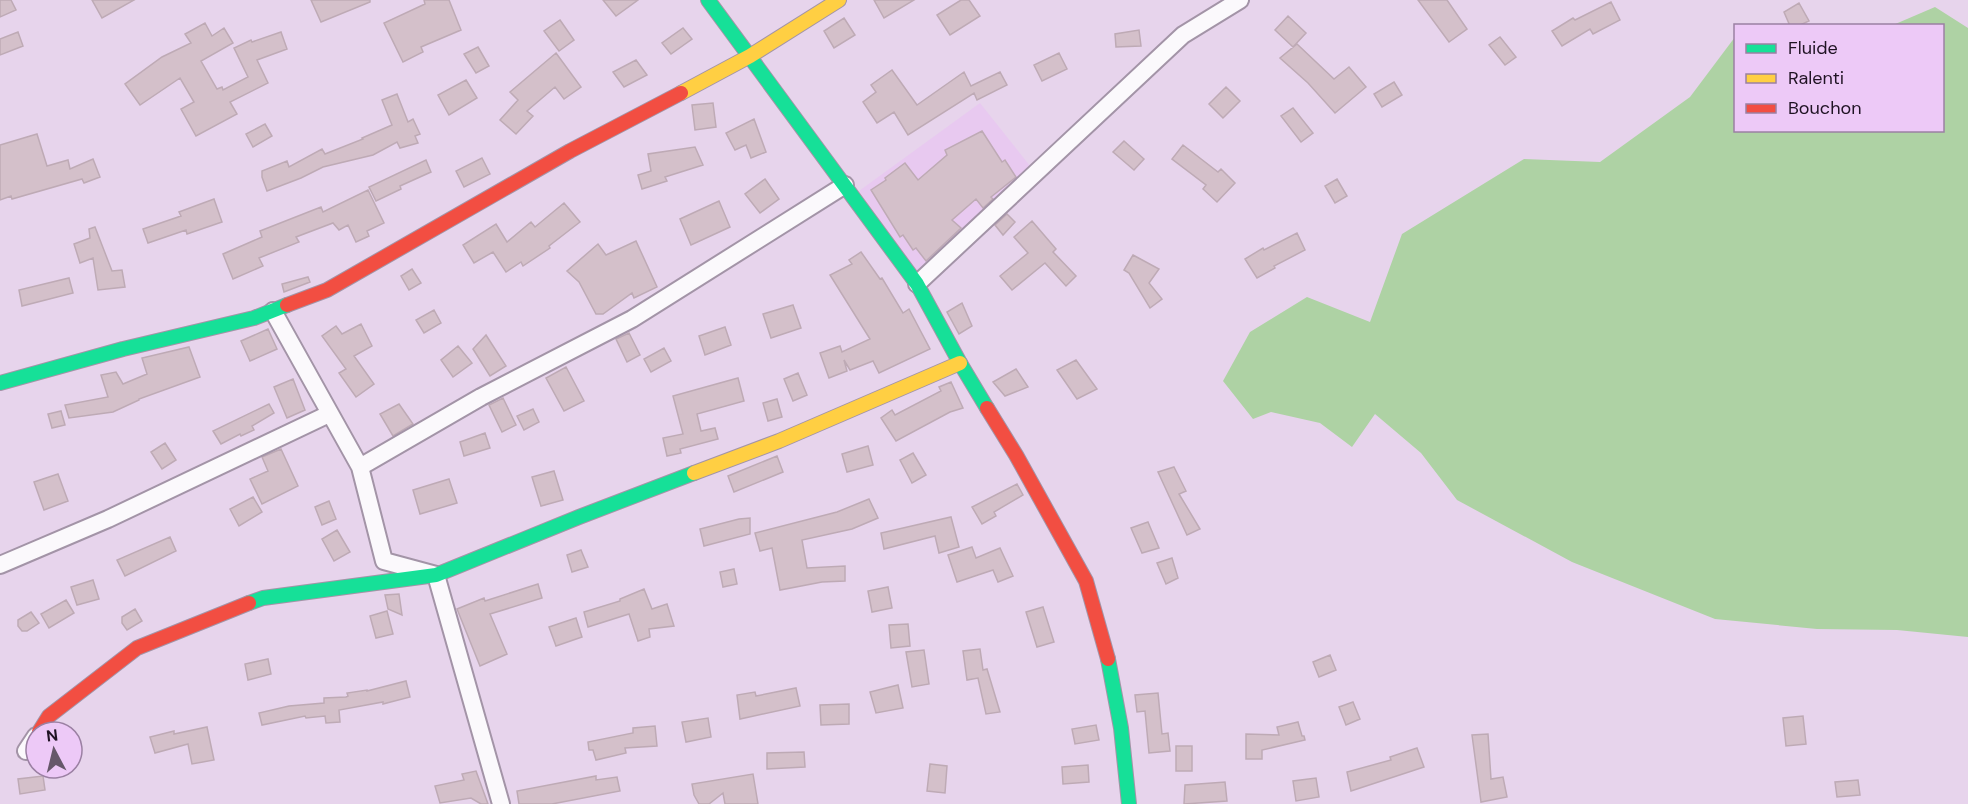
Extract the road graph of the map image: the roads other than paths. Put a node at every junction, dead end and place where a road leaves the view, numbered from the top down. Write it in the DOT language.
graph roads {
  1 [pos="708,0"];
  2 [pos="839,0"];
  3 [pos="1240,0"];
  4 [pos="750,56"];
  5 [pos="845,185"];
  6 [pos="917,284"];
  7 [pos="273,311"];
  8 [pos="960,363"];
  9 [pos="0,383"];
  10 [pos="329,414"];
  11 [pos="360,466"];
  12 [pos="0,565"];
  13 [pos="436,575"];
  14 [pos="46,720"];
  15 [pos="501,804"];
  16 [pos="1129,804"];
  1 -- 4 [label="street"];
  2 -- 4 [label="street"];
  3 -- 6 [label="street"];
  4 -- 5 [label="street"];
  4 -- 7 [label="street"];
  5 -- 6 [label="street"];
  5 -- 11 [label="street"];
  6 -- 8 [label="street"];
  7 -- 9 [label="street"];
  7 -- 10 [label="street"];
  8 -- 13 [label="street"];
  8 -- 16 [label="street"];
  10 -- 11 [label="street"];
  10 -- 12 [label="street"];
  11 -- 13 [label="street"];
  13 -- 14 [label="street"];
  13 -- 15 [label="street"];
}
